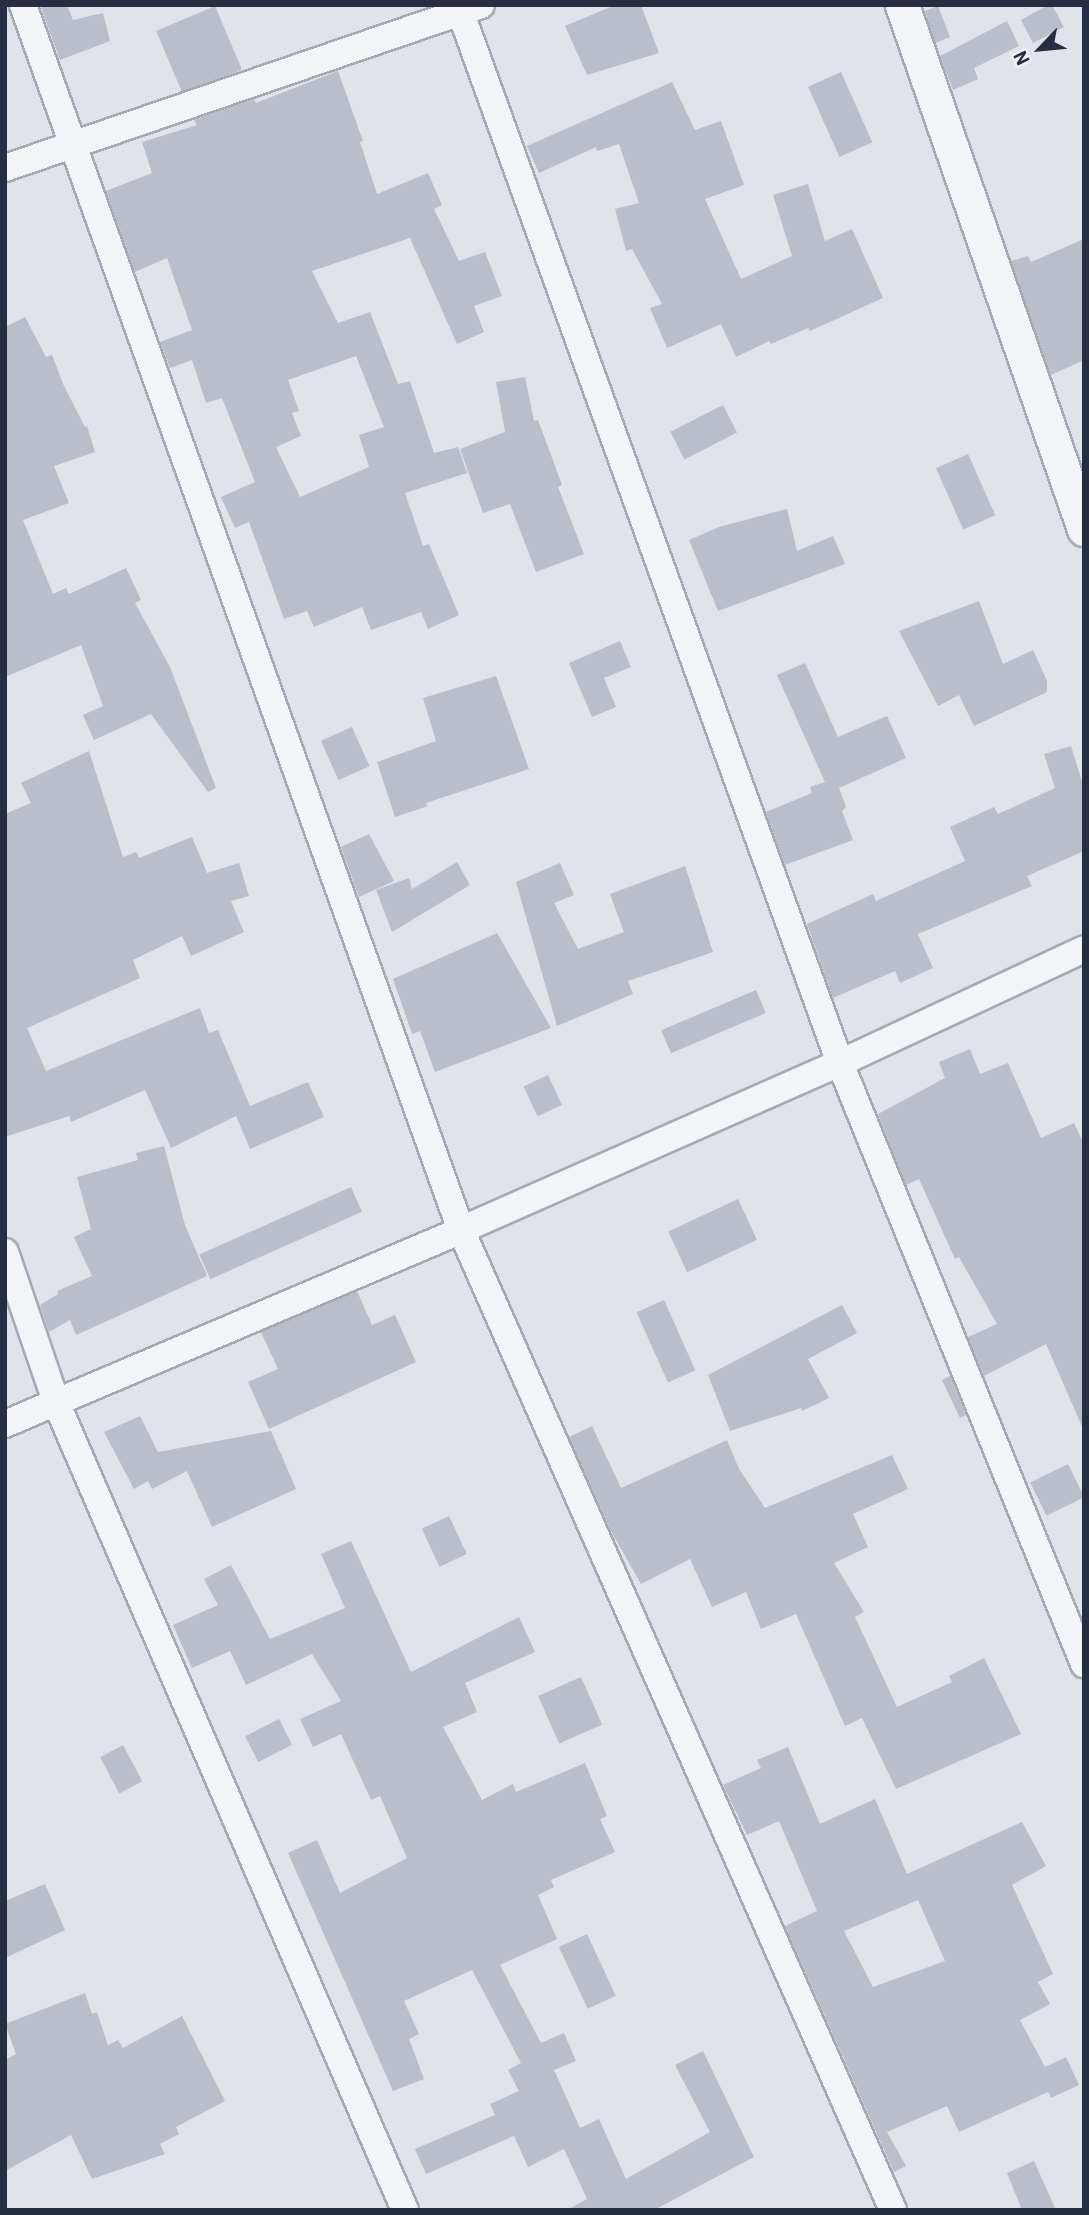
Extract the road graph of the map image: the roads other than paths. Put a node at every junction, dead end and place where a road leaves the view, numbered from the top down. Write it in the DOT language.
graph roads {
  1 [pos="23,5"];
  2 [pos="902,5"];
  3 [pos="467,7"];
  4 [pos="74,146"];
  5 [pos="5,168"];
  6 [pos="1084,529"];
  7 [pos="1084,948"];
  8 [pos="840,1063"];
  9 [pos="461,1230"];
  10 [pos="5,1252"];
  11 [pos="55,1402"];
  12 [pos="5,1424"];
  13 [pos="1084,1664"];
  14 [pos="405,2210"];
  15 [pos="893,2210"];
  1 -- 4 [label="street"];
  2 -- 6 [label="street"];
  3 -- 4 [label="street"];
  3 -- 8 [label="street"];
  4 -- 5 [label="street"];
  4 -- 9 [label="street"];
  7 -- 8 [label="street"];
  8 -- 9 [label="street"];
  8 -- 13 [label="street"];
  9 -- 11 [label="street"];
  9 -- 15 [label="street"];
  10 -- 11 [label="street"];
  11 -- 12 [label="street"];
  11 -- 14 [label="street"];
}
